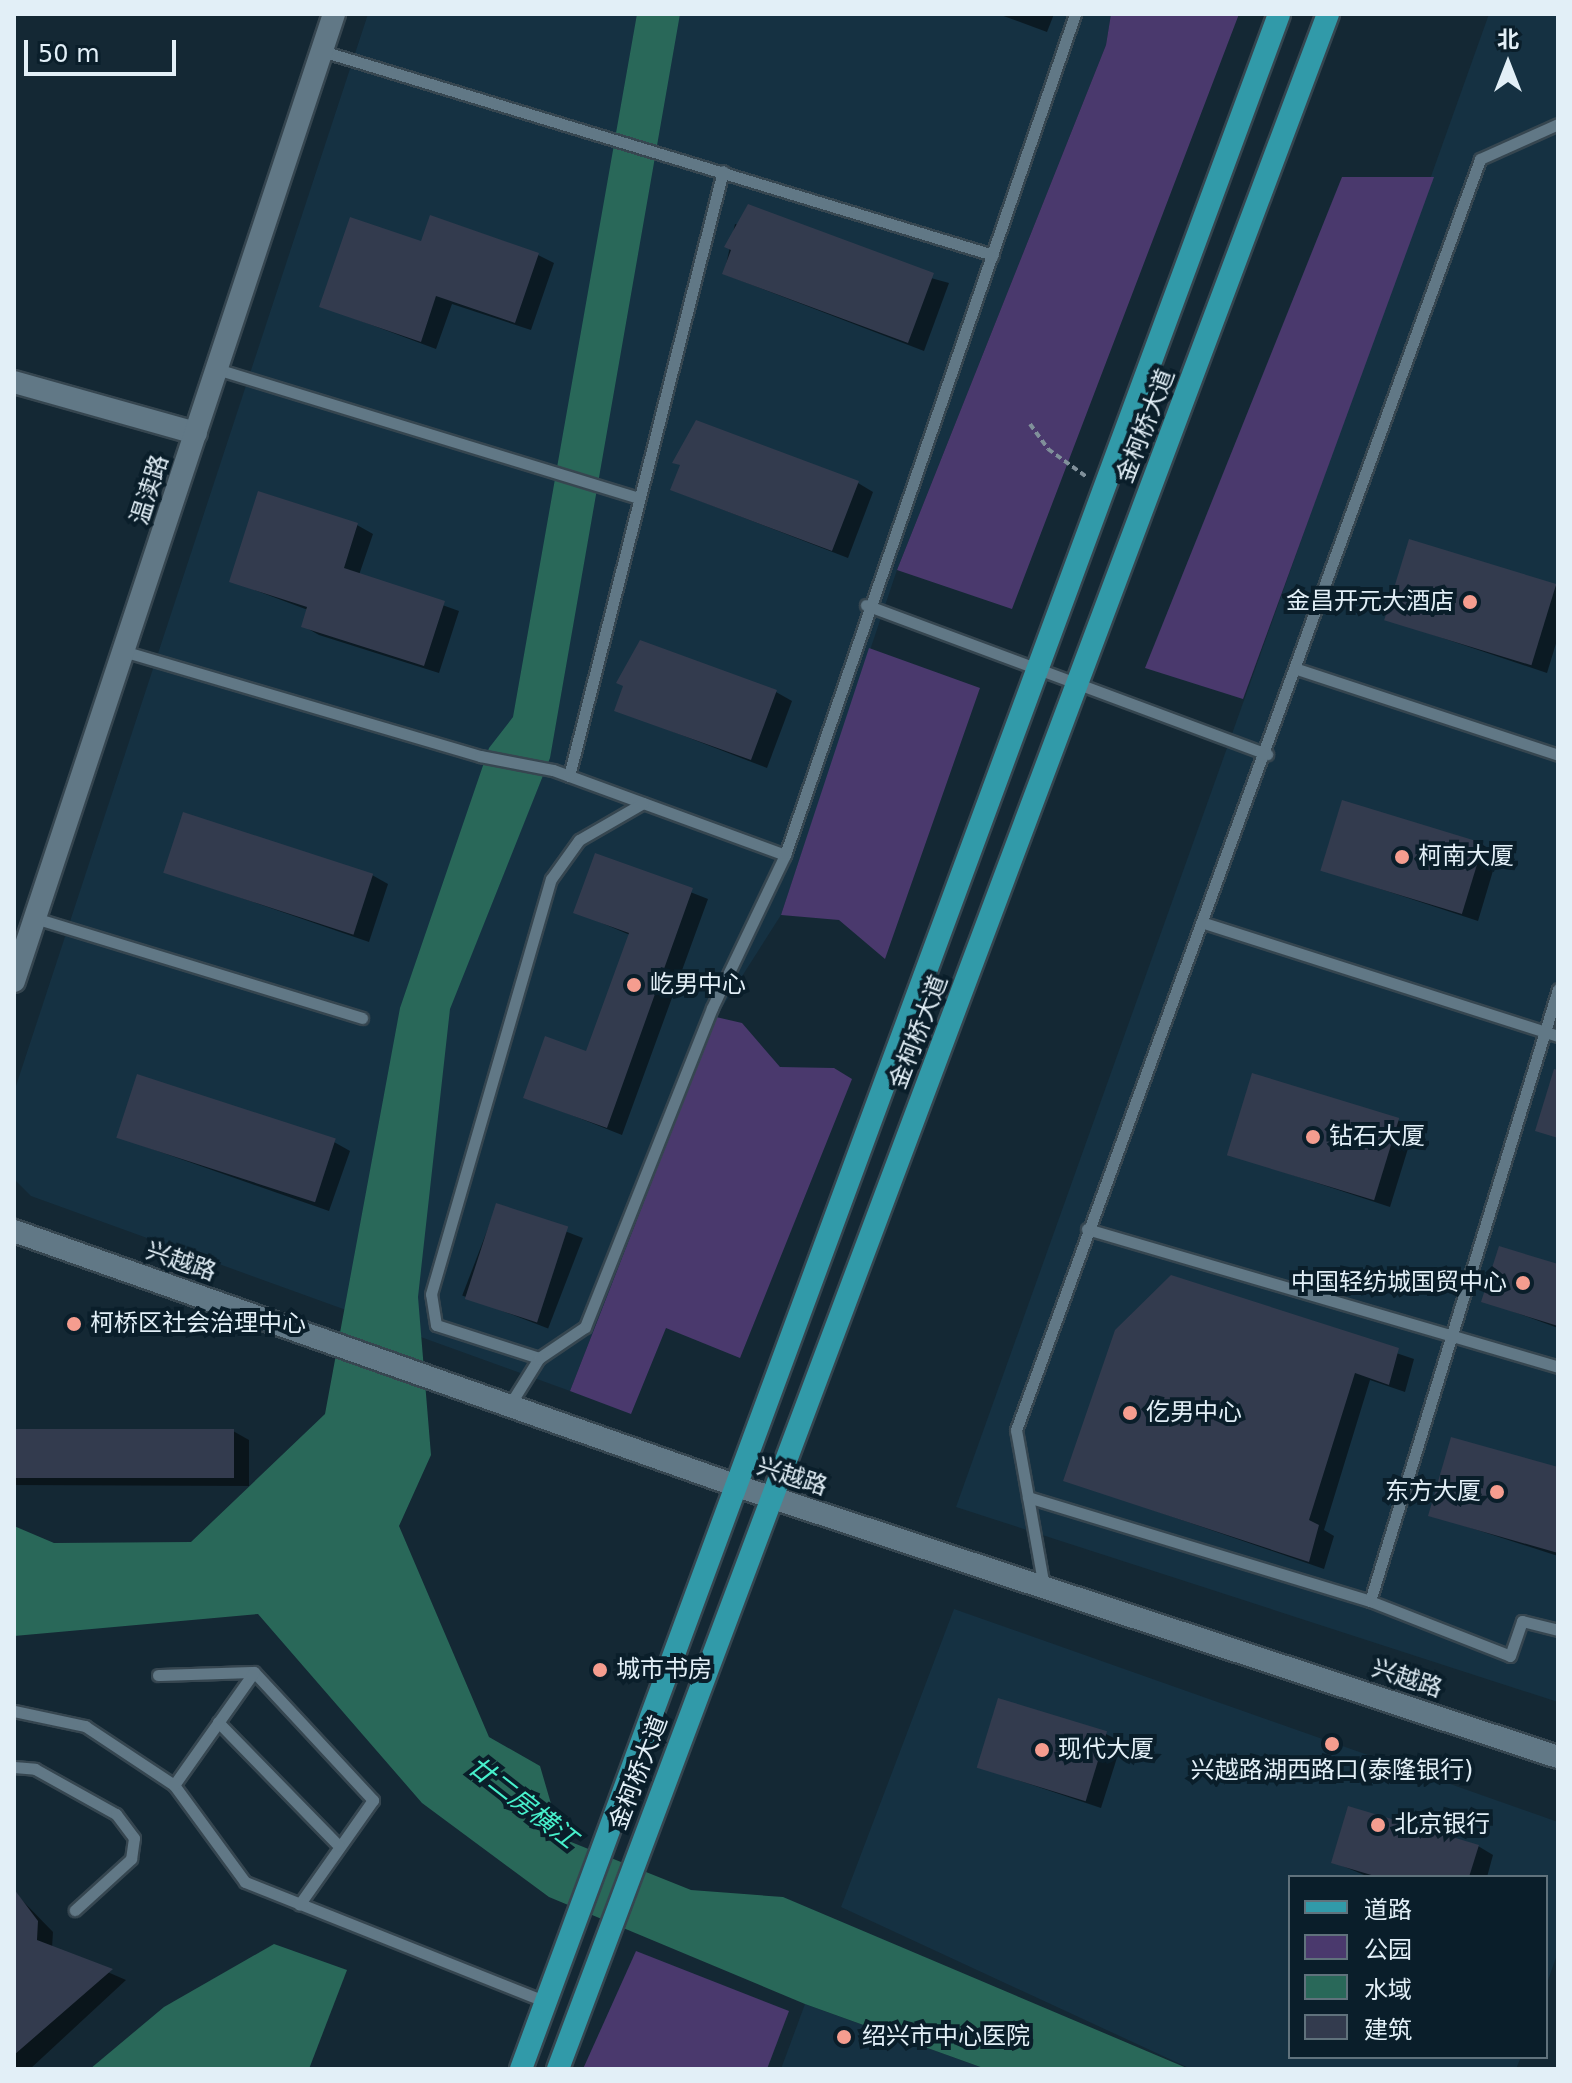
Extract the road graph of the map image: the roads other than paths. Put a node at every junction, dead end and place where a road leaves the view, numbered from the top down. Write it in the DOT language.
graph roads {
  1 [pos="334,14"];
  2 [pos="1075,14"];
  3 [pos="1279,14"];
  4 [pos="1328,14"];
  5 [pos="322,51"];
  6 [pos="1558,124"];
  7 [pos="723,171"];
  8 [pos="993,255"];
  9 [pos="217,369"];
  10 [pos="14,382"];
  11 [pos="196,433"];
  12 [pos="636,497"];
  13 [pos="866,605"];
  14 [pos="123,651"];
  15 [pos="1297,669"];
  16 [pos="1039,671"];
  17 [pos="1077,685"];
  18 [pos="1267,754"];
  19 [pos="1558,755"];
  20 [pos="569,776"];
  21 [pos="643,803"];
  22 [pos="785,855"];
  23 [pos="35,918"];
  24 [pos="1207,924"];
  25 [pos="14,981"];
  26 [pos="1558,989"];
  27 [pos="362,1018"];
  28 [pos="1546,1032"];
  29 [pos="1558,1036"];
  30 [pos="1087,1229"];
  31 [pos="14,1231"];
  32 [pos="1447,1332"];
  33 [pos="539,1358"];
  34 [pos="1558,1367"];
  35 [pos="509,1406"];
  36 [pos="740,1487"];
  37 [pos="1028,1497"];
  38 [pos="772,1498"];
  39 [pos="1044,1587"];
  40 [pos="1370,1601"];
  41 [pos="1558,1630"];
  42 [pos="254,1672"];
  43 [pos="158,1675"];
  44 [pos="14,1711"];
  45 [pos="218,1722"];
  46 [pos="1558,1757"];
  47 [pos="14,1767"];
  48 [pos="174,1785"];
  49 [pos="339,1846"];
  50 [pos="299,1905"];
  51 [pos="75,1910"];
  52 [pos="546,2002"];
  53 [pos="521,2069"];
  54 [pos="558,2069"];
  1 -- 5 [label="street, 温渎路"];
  2 -- 8 [label="lane"];
  3 -- 16 [label="main road, 金柯桥大道"];
  4 -- 17 [label="main road, 金柯桥大道"];
  5 -- 7 [label="lane"];
  5 -- 9 [label="street, 温渎路"];
  6 -- 15 [label="lane"];
  7 -- 8 [label="lane"];
  7 -- 12 [label="lane"];
  8 -- 13 [label="lane"];
  9 -- 11 [label="street, 温渎路"];
  9 -- 12 [label="lane"];
  10 -- 11 [label="street"];
  11 -- 14 [label="street, 温渎路"];
  12 -- 20 [label="lane"];
  13 -- 16 [label="lane"];
  13 -- 22 [label="lane"];
  14 -- 20 [label="lane"];
  14 -- 23 [label="street, 温渎路"];
  15 -- 18 [label="lane"];
  15 -- 19 [label="lane"];
  16 -- 17 [label="lane"];
  16 -- 36 [label="main road, 金柯桥大道"];
  17 -- 18 [label="lane"];
  17 -- 38 [label="main road, 金柯桥大道"];
  18 -- 24 [label="lane"];
  20 -- 21 [label="lane"];
  21 -- 22 [label="lane"];
  21 -- 33 [label="lane"];
  22 -- 33 [label="lane"];
  23 -- 25 [label="street, 温渎路"];
  23 -- 27 [label="lane"];
  24 -- 28 [label="lane"];
  24 -- 30 [label="lane"];
  26 -- 28 [label="lane"];
  28 -- 29 [label="lane"];
  28 -- 32 [label="lane"];
  30 -- 32 [label="lane"];
  30 -- 37 [label="lane"];
  31 -- 35 [label="street, 兴越路"];
  32 -- 34 [label="lane"];
  32 -- 40 [label="lane"];
  33 -- 35 [label="lane"];
  35 -- 36 [label="street, 兴越路"];
  36 -- 38 [label="street, 兴越路"];
  36 -- 52 [label="main road, 金柯桥大道"];
  37 -- 39 [label="lane"];
  37 -- 40 [label="lane"];
  38 -- 39 [label="street, 兴越路"];
  38 -- 54 [label="main road, 金柯桥大道"];
  39 -- 46 [label="street, 兴越路"];
  40 -- 41 [label="lane"];
  42 -- 43 [label="lane"];
  42 -- 45 [label="lane"];
  42 -- 49 [label="lane"];
  44 -- 48 [label="lane"];
  45 -- 48 [label="lane"];
  45 -- 49 [label="lane"];
  47 -- 51 [label="lane"];
  48 -- 50 [label="lane"];
  49 -- 50 [label="lane"];
  50 -- 52 [label="lane"];
  52 -- 53 [label="main road, 金柯桥大道"];
}
